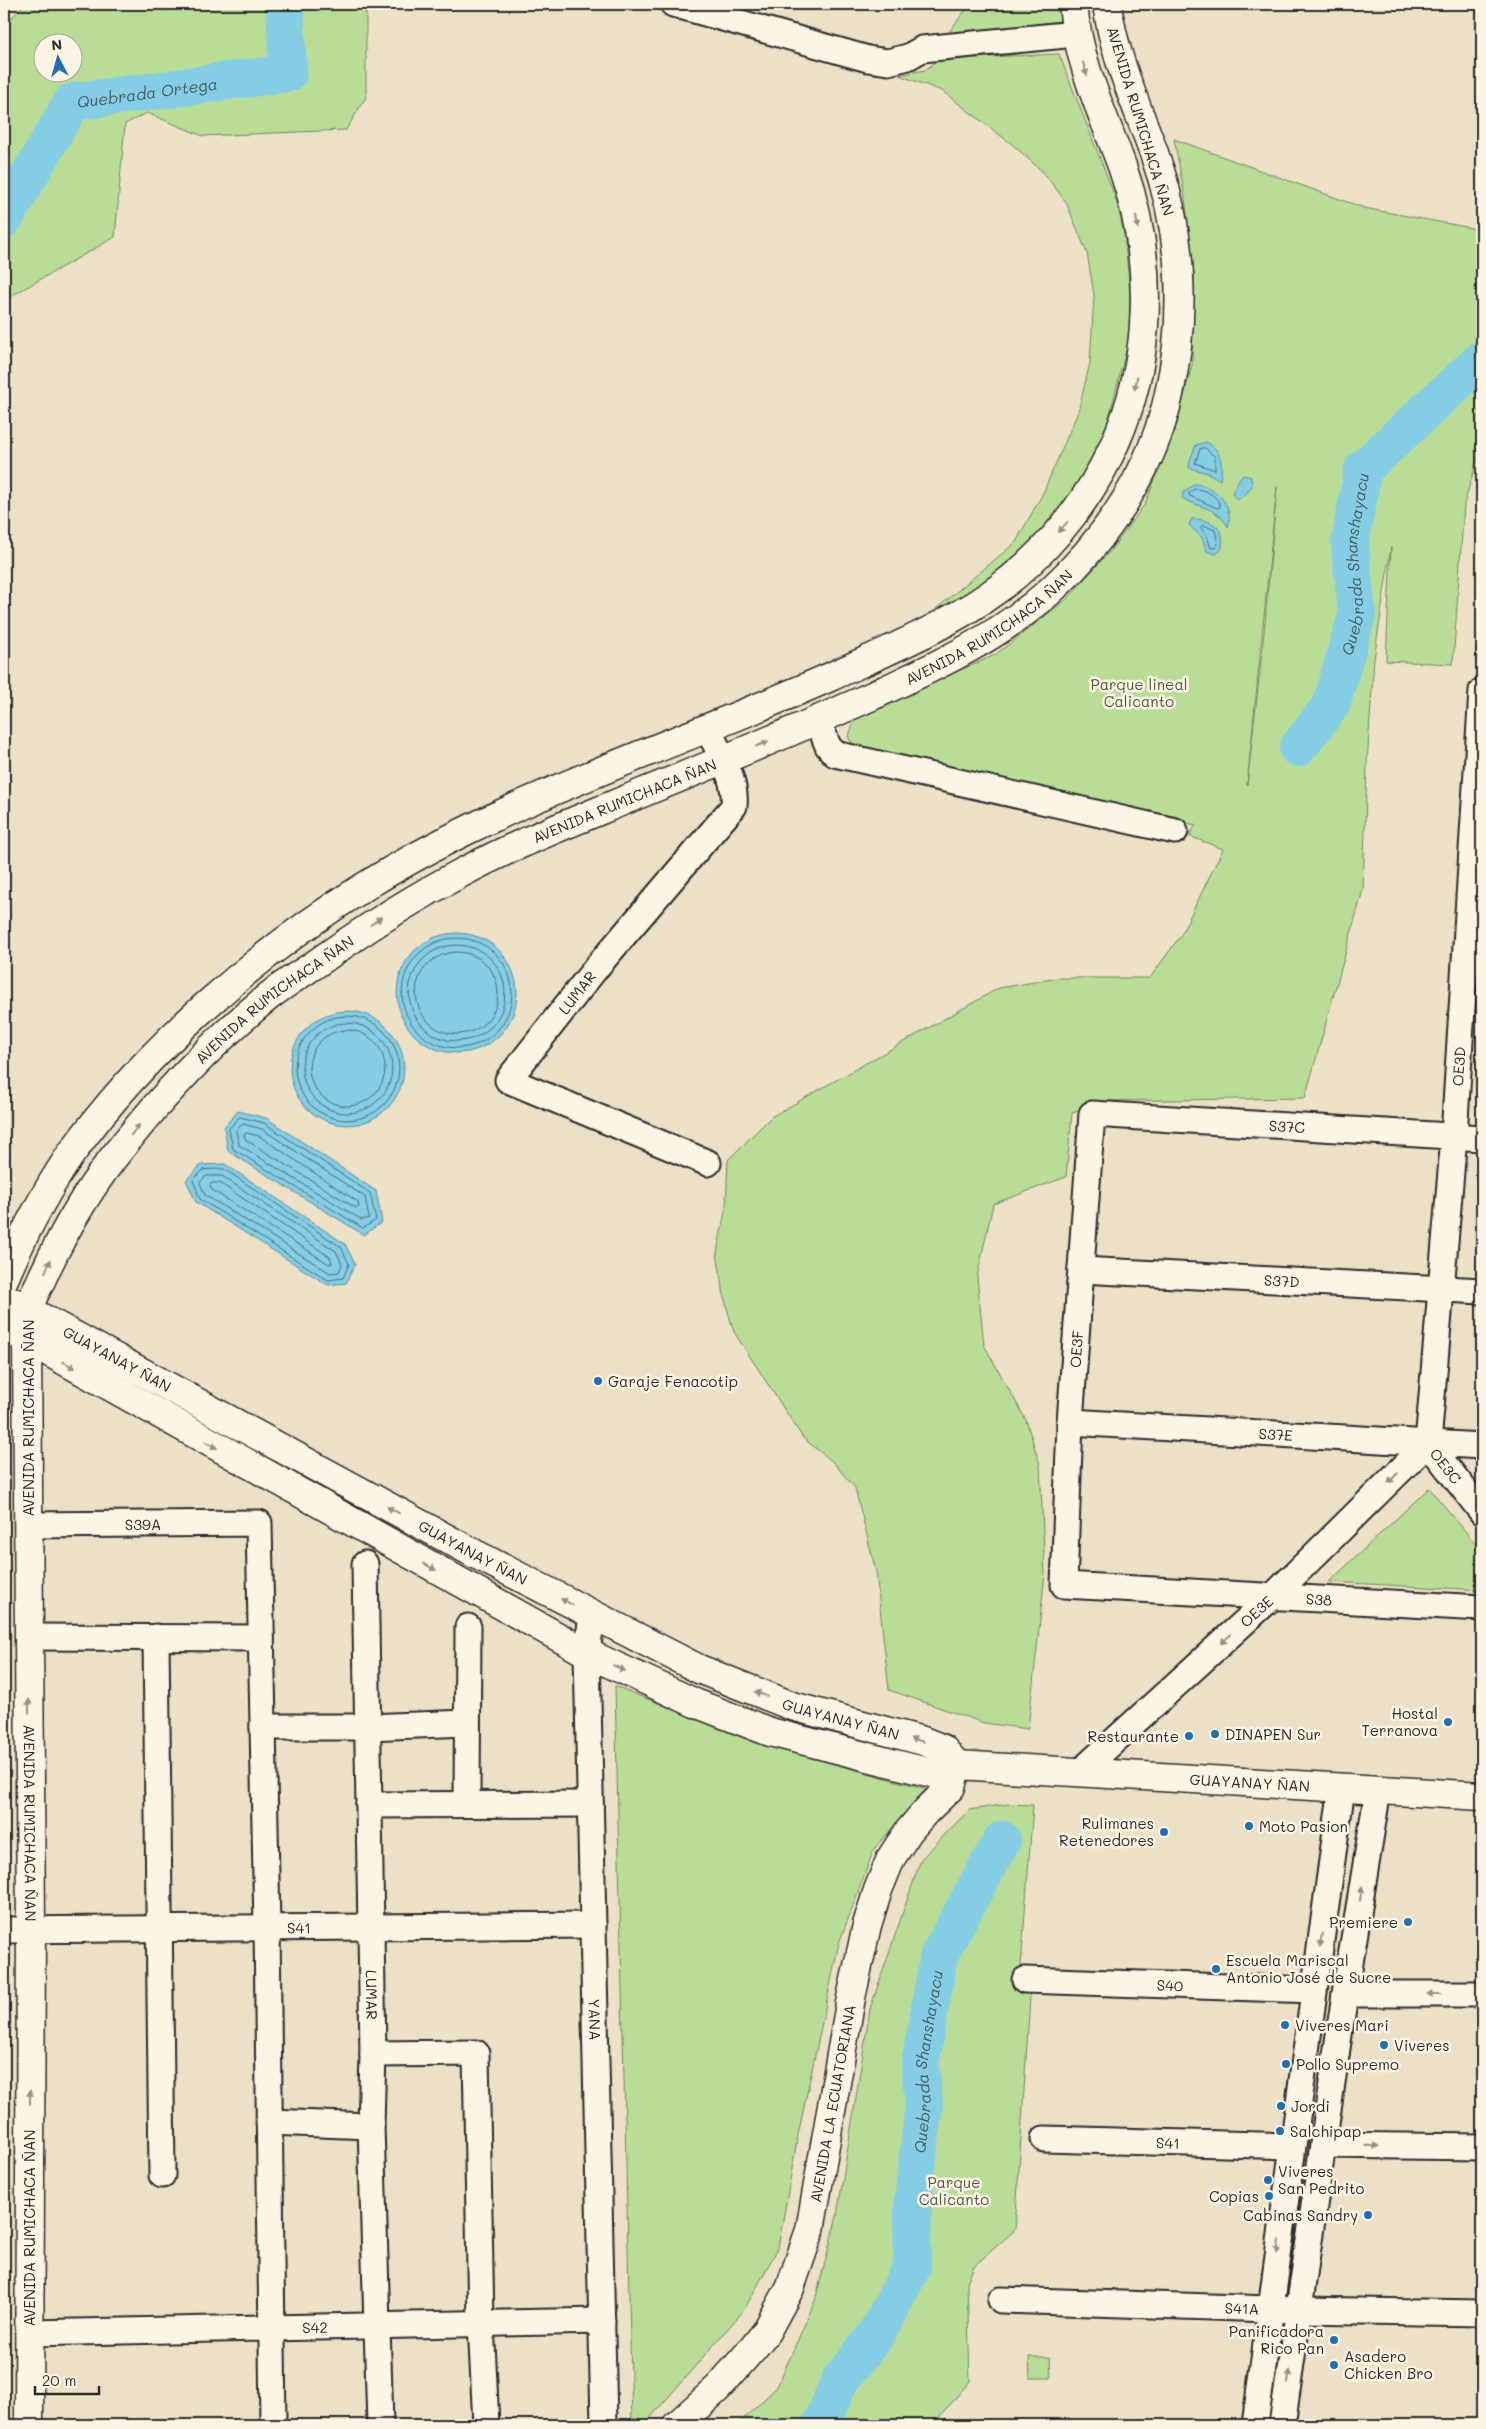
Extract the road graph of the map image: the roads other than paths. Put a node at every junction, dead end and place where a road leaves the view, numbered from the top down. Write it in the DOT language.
graph roads {
  1 [pos="672,4"];
  2 [pos="1073,4"];
  3 [pos="1107,4"];
  4 [pos="1076,34"];
  5 [pos="1141,354"];
  6 [pos="1175,359"];
  7 [pos="1482,691"];
  8 [pos="818,721"];
  9 [pos="1481,723"];
  10 [pos="708,729"];
  11 [pos="723,761"];
  12 [pos="1175,831"];
  13 [pos="1092,1114"];
  14 [pos="1454,1136"];
  15 [pos="1482,1138"];
  16 [pos="708,1163"];
  17 [pos="1081,1270"];
  18 [pos="4,1279"];
  19 [pos="1442,1289"];
  20 [pos="1482,1291"];
  21 [pos="4,1297"];
  22 [pos="28,1310"];
  23 [pos="4,1327"];
  24 [pos="27,1342"];
  25 [pos="1070,1422"];
  26 [pos="1428,1443"];
  27 [pos="1482,1446"];
  28 [pos="366,1495"];
  29 [pos="1482,1512"];
  30 [pos="351,1523"];
  31 [pos="28,1525"];
  32 [pos="365,1564"];
  33 [pos="1064,1585"];
  34 [pos="1273,1596"];
  35 [pos="1482,1608"];
  36 [pos="592,1615"];
  37 [pos="468,1627"];
  38 [pos="29,1637"];
  39 [pos="156,1637"];
  40 [pos="261,1638"];
  41 [pos="586,1654"];
  42 [pos="467,1723"];
  43 [pos="263,1726"];
  44 [pos="368,1727"];
  45 [pos="957,1765"];
  46 [pos="1079,1773"];
  47 [pos="1342,1787"];
  48 [pos="1378,1790"];
  49 [pos="1482,1796"];
  50 [pos="467,1804"];
  51 [pos="590,1804"];
  52 [pos="369,1805"];
  53 [pos="593,1925"];
  54 [pos="371,1926"];
  55 [pos="267,1927"];
  56 [pos="159,1928"];
  57 [pos="31,1929"];
  58 [pos="4,1930"];
  59 [pos="1025,1980"];
  60 [pos="1314,1990"];
  61 [pos="1345,1994"];
  62 [pos="1482,1994"];
  63 [pos="374,2054"];
  64 [pos="269,2122"];
  65 [pos="372,2126"];
  66 [pos="1044,2139"];
  67 [pos="1323,2145"];
  68 [pos="1292,2146"];
  69 [pos="1482,2147"];
  70 [pos="162,2175"];
  71 [pos="1001,2300"];
  72 [pos="1270,2308"];
  73 [pos="1300,2310"];
  74 [pos="1482,2313"];
  75 [pos="602,2321"];
  76 [pos="481,2324"];
  77 [pos="378,2326"];
  78 [pos="272,2328"];
  79 [pos="29,2333"];
  80 [pos="29,2425"];
  81 [pos="273,2425"];
  82 [pos="380,2425"];
  83 [pos="486,2425"];
  84 [pos="604,2425"];
  85 [pos="677,2425"];
  86 [pos="1255,2425"];
  87 [pos="1282,2425"];
  1 -- 4 [label="street"];
  2 -- 4 [label="main road, AVENIDA RUMICHACA ÑAN"];
  3 -- 6 [label="main road, AVENIDA RUMICHACA ÑAN"];
  4 -- 5 [label="main road, AVENIDA RUMICHACA ÑAN, one-way"];
  5 -- 6 [label="main road"];
  5 -- 10 [label="main road, AVENIDA RUMICHACA ÑAN, one-way"];
  6 -- 8 [label="main road, AVENIDA RUMICHACA ÑAN"];
  7 -- 9 [label="street, OE3D"];
  11 -- 8 [label="main road, AVENIDA RUMICHACA ÑAN, one-way"];
  8 -- 12 [label="street"];
  9 -- 14 [label="street, OE3D"];
  10 -- 11 [label="street, LUMAR"];
  10 -- 18 [label="main road, AVENIDA RUMICHACA ÑAN"];
  11 -- 16 [label="street, LUMAR"];
  22 -- 11 [label="main road, AVENIDA RUMICHACA ÑAN, one-way"];
  13 -- 14 [label="street, S37C"];
  13 -- 17 [label="street, OE3F"];
  14 -- 15 [label="street, S37C"];
  14 -- 19 [label="street, OE3D"];
  17 -- 19 [label="street, S37D"];
  17 -- 25 [label="street, OE3F"];
  19 -- 20 [label="street, S37D"];
  19 -- 26 [label="street, OE3D"];
  21 -- 22 [label="main road, GUAYANAY ÑAN"];
  22 -- 24 [label="main road, AVENIDA RUMICHACA ÑAN"];
  22 -- 28 [label="main road, GUAYANAY ÑAN"];
  23 -- 24 [label="main road, GUAYANAY ÑAN"];
  24 -- 30 [label="main road, GUAYANAY ÑAN, one-way"];
  24 -- 31 [label="main road, AVENIDA RUMICHACA ÑAN"];
  25 -- 26 [label="street, S37E"];
  25 -- 33 [label="street, OE3F"];
  26 -- 27 [label="street, S37E"];
  26 -- 29 [label="street, OE3C"];
  26 -- 34 [label="street, OE3E, one-way"];
  28 -- 30 [label="main road"];
  36 -- 28 [label="main road, GUAYANAY ÑAN, one-way"];
  30 -- 41 [label="main road, GUAYANAY ÑAN, one-way"];
  31 -- 38 [label="main road, AVENIDA RUMICHACA ÑAN"];
  31 -- 40 [label="street, S39A"];
  32 -- 44 [label="street, LUMAR"];
  33 -- 34 [label="street, S38"];
  34 -- 35 [label="street, S38"];
  34 -- 46 [label="street, OE3E, one-way"];
  36 -- 41 [label="street, YANA"];
  45 -- 36 [label="main road, GUAYANAY ÑAN, one-way"];
  37 -- 42 [label="street"];
  38 -- 39 [label="street"];
  57 -- 38 [label="main road, AVENIDA RUMICHACA ÑAN, one-way"];
  39 -- 40 [label="street"];
  39 -- 56 [label="street"];
  40 -- 43 [label="street"];
  41 -- 45 [label="main road, GUAYANAY ÑAN, one-way"];
  41 -- 51 [label="street, YANA"];
  42 -- 44 [label="street"];
  42 -- 50 [label="street"];
  43 -- 44 [label="street"];
  43 -- 55 [label="street"];
  44 -- 52 [label="street, LUMAR"];
  45 -- 46 [label="main road, GUAYANAY ÑAN"];
  45 -- 85 [label="main road, AVENIDA LA ECUATORIANA"];
  46 -- 47 [label="main road, GUAYANAY ÑAN"];
  47 -- 48 [label="main road, GUAYANAY ÑAN"];
  47 -- 60 [label="street, one-way"];
  48 -- 49 [label="main road, GUAYANAY ÑAN"];
  61 -- 48 [label="street, one-way"];
  50 -- 51 [label="street"];
  50 -- 52 [label="street"];
  51 -- 53 [label="street, YANA"];
  52 -- 54 [label="street, LUMAR"];
  53 -- 54 [label="street, S41"];
  53 -- 75 [label="street, YANA"];
  54 -- 55 [label="street, S41"];
  54 -- 63 [label="street, LUMAR"];
  55 -- 56 [label="street, S41"];
  55 -- 64 [label="street"];
  56 -- 57 [label="street, S41"];
  56 -- 70 [label="street"];
  57 -- 58 [label="street, S41"];
  79 -- 57 [label="main road, AVENIDA RUMICHACA ÑAN, one-way"];
  59 -- 60 [label="street, S40"];
  60 -- 68 [label="street"];
  62 -- 61 [label="street, one-way"];
  61 -- 67 [label="street"];
  63 -- 65 [label="street, LUMAR"];
  63 -- 76 [label="street"];
  64 -- 65 [label="street"];
  64 -- 78 [label="street"];
  65 -- 77 [label="street, LUMAR"];
  66 -- 68 [label="street, S41"];
  67 -- 69 [label="street, one-way"];
  67 -- 73 [label="street"];
  68 -- 72 [label="street, one-way"];
  71 -- 72 [label="street, S41A"];
  72 -- 73 [label="street, S41A"];
  72 -- 86 [label="street"];
  73 -- 74 [label="street, S41A"];
  87 -- 73 [label="street, one-way"];
  75 -- 76 [label="street, S42"];
  75 -- 84 [label="street, YANA"];
  76 -- 77 [label="street, S42"];
  76 -- 83 [label="street"];
  77 -- 78 [label="street, S42"];
  77 -- 82 [label="street, LUMAR"];
  78 -- 79 [label="street, S42"];
  78 -- 81 [label="street"];
  79 -- 80 [label="main road, AVENIDA RUMICHACA ÑAN"];
}
